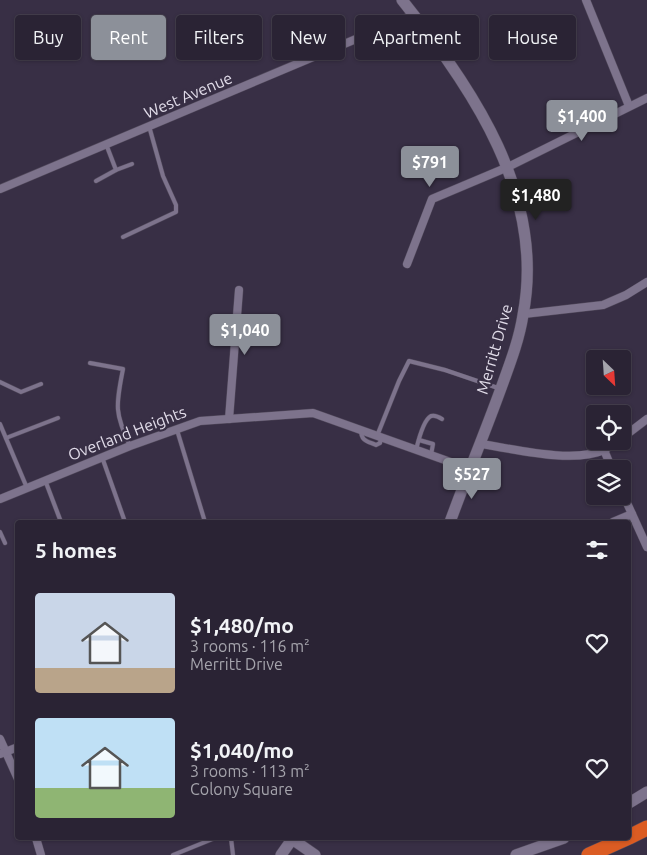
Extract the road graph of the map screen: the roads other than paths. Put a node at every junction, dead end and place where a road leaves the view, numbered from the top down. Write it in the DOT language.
graph roads {
  1 [pos="402,0"];
  2 [pos="589,1"];
  3 [pos="414,14"];
  4 [pos="647,98"];
  5 [pos="629,106"];
  6 [pos="149,126"];
  7 [pos="106,144"];
  8 [pos="132,164"];
  9 [pos="508,167"];
  10 [pos="116,170"];
  11 [pos="96,181"];
  12 [pos="0,189"];
  13 [pos="123,238"];
  14 [pos="407,264"];
  15 [pos="647,282"];
  16 [pos="240,290"];
  17 [pos="524,314"];
  18 [pos="90,363"];
  19 [pos="0,382"];
  20 [pos="41,384"];
  21 [pos="500,389"];
  22 [pos="58,418"];
  23 [pos="442,418"];
  24 [pos="229,419"];
  25 [pos="647,419"];
  26 [pos="0,424"];
  27 [pos="176,428"];
  28 [pos="631,431"];
  29 [pos="379,437"];
  30 [pos="6,438"];
  31 [pos="419,440"];
  32 [pos="481,444"];
  33 [pos="130,446"];
  34 [pos="416,450"];
  35 [pos="604,450"];
  36 [pos="431,455"];
  37 [pos="102,457"];
  38 [pos="608,460"];
  39 [pos="470,469"];
  40 [pos="45,480"];
  41 [pos="27,488"];
  42 [pos="0,499"];
  43 [pos="628,505"];
  44 [pos="632,514"];
  45 [pos="60,520"];
  46 [pos="124,520"];
  47 [pos="204,520"];
  48 [pos="451,520"];
  49 [pos="618,520"];
  50 [pos="0,532"];
  51 [pos="646,542"];
  52 [pos="5,543"];
  53 [pos="0,739"];
  54 [pos="15,748"];
  55 [pos="3,753"];
  56 [pos="15,774"];
  57 [pos="647,792"];
  58 [pos="631,802"];
  59 [pos="647,828"];
  60 [pos="631,836"];
  61 [pos="36,840"];
  62 [pos="210,840"];
  63 [pos="231,840"];
  64 [pos="291,840"];
  65 [pos="295,840"];
  66 [pos="558,840"];
  67 [pos="622,840"];
  68 [pos="40,855"];
  69 [pos="173,855"];
  70 [pos="233,855"];
  71 [pos="281,855"];
  72 [pos="315,855"];
  73 [pos="516,855"];
  74 [pos="589,855"];
  1 -- 3 [label="main road, Merritt Drive"];
  2 -- 5 [label="street"];
  3 -- 6 [label="street, West Avenue"];
  3 -- 9 [label="main road, Merritt Drive"];
  4 -- 5 [label="street"];
  5 -- 9 [label="street"];
  6 -- 7 [label="street, West Avenue"];
  6 -- 13 [label="lane"];
  7 -- 10 [label="lane"];
  7 -- 12 [label="street, West Avenue"];
  8 -- 10 [label="lane"];
  9 -- 14 [label="street"];
  9 -- 17 [label="main road, Merritt Drive"];
  10 -- 11 [label="lane"];
  15 -- 17 [label="street"];
  16 -- 24 [label="street"];
  17 -- 21 [label="main road, Merritt Drive"];
  18 -- 33 [label="lane"];
  19 -- 20 [label="lane"];
  21 -- 29 [label="lane"];
  21 -- 32 [label="main road, Merritt Drive"];
  22 -- 30 [label="lane"];
  23 -- 31 [label="lane"];
  24 -- 27 [label="street, Overland Heights"];
  24 -- 29 [label="street, Overland Heights"];
  25 -- 28 [label="street"];
  26 -- 30 [label="lane"];
  27 -- 33 [label="street, Overland Heights"];
  27 -- 47 [label="lane"];
  29 -- 34 [label="street, Overland Heights"];
  30 -- 41 [label="lane"];
  31 -- 34 [label="lane"];
  31 -- 36 [label="lane"];
  32 -- 35 [label="street"];
  32 -- 39 [label="main road, Merritt Drive"];
  33 -- 37 [label="street, Overland Heights"];
  34 -- 36 [label="street, Overland Heights"];
  35 -- 38 [label="street"];
  36 -- 39 [label="street, Overland Heights"];
  37 -- 40 [label="street, Overland Heights"];
  37 -- 46 [label="lane"];
  39 -- 48 [label="main road, Merritt Drive"];
  40 -- 41 [label="street, Overland Heights"];
  40 -- 45 [label="lane"];
  41 -- 42 [label="street, Overland Heights"];
  43 -- 44 [label="street"];
  44 -- 49 [label="street"];
  44 -- 51 [label="street"];
  50 -- 52 [label="lane"];
  53 -- 55 [label="street"];
  54 -- 55 [label="street"];
  55 -- 56 [label="street"];
  57 -- 58 [label="main road"];
  59 -- 60 [label="highway"];
  61 -- 68 [label="street"];
  62 -- 69 [label="lane"];
  63 -- 70 [label="lane"];
  64 -- 71 [label="main road"];
  65 -- 72 [label="main road"];
  66 -- 73 [label="main road"];
  67 -- 74 [label="highway"];
}
